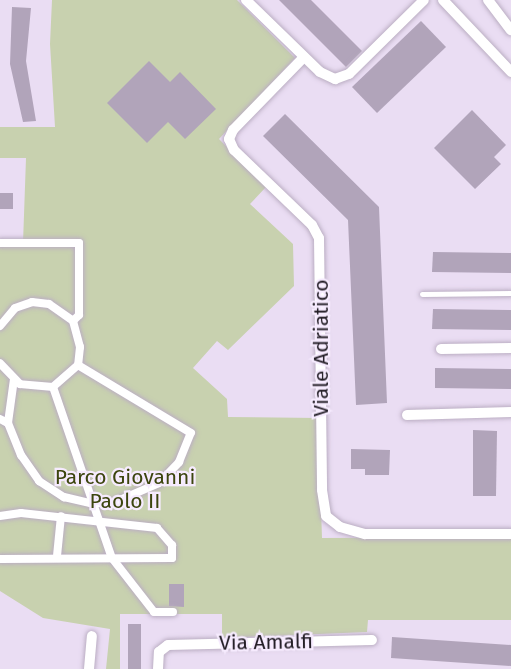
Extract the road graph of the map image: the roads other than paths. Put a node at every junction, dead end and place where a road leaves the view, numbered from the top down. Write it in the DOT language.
graph roads {
  1 [pos="246,0"];
  2 [pos="424,0"];
  3 [pos="443,0"];
  4 [pos="488,0"];
  5 [pos="511,30"];
  6 [pos="304,57"];
  7 [pos="511,72"];
  8 [pos="0,243"];
  9 [pos="511,293"];
  10 [pos="422,294"];
  11 [pos="73,321"];
  12 [pos="0,326"];
  13 [pos="511,348"];
  14 [pos="441,349"];
  15 [pos="0,363"];
  16 [pos="78,365"];
  17 [pos="14,379"];
  18 [pos="53,387"];
  19 [pos="511,412"];
  20 [pos="407,415"];
  21 [pos="0,419"];
  22 [pos="8,423"];
  23 [pos="91,503"];
  24 [pos="0,516"];
  25 [pos="61,516"];
  26 [pos="98,521"];
  27 [pos="511,534"];
  28 [pos="57,556"];
  29 [pos="112,558"];
  30 [pos="0,559"];
  31 [pos="173,612"];
  32 [pos="92,636"];
  33 [pos="372,640"];
  34 [pos="89,669"];
  35 [pos="158,669"];
  1 -- 6 [label="street"];
  2 -- 6 [label="street"];
  3 -- 7 [label="street"];
  4 -- 5 [label="street"];
  6 -- 27 [label="street, Viale Adriatico"];
  8 -- 11 [label="street"];
  9 -- 10 [label="lane"];
  11 -- 12 [label="street"];
  11 -- 16 [label="street"];
  13 -- 14 [label="street"];
  15 -- 17 [label="street"];
  16 -- 18 [label="street"];
  16 -- 23 [label="street"];
  17 -- 18 [label="street"];
  17 -- 22 [label="street"];
  18 -- 23 [label="street"];
  19 -- 20 [label="street"];
  21 -- 22 [label="street"];
  22 -- 23 [label="street"];
  23 -- 26 [label="street"];
  24 -- 25 [label="street"];
  25 -- 26 [label="street"];
  25 -- 28 [label="street"];
  26 -- 29 [label="street"];
  26 -- 29 [label="street"];
  28 -- 29 [label="street"];
  28 -- 30 [label="street"];
  29 -- 31 [label="street"];
  32 -- 34 [label="street"];
  33 -- 35 [label="street, Via Amalfi"];
}
